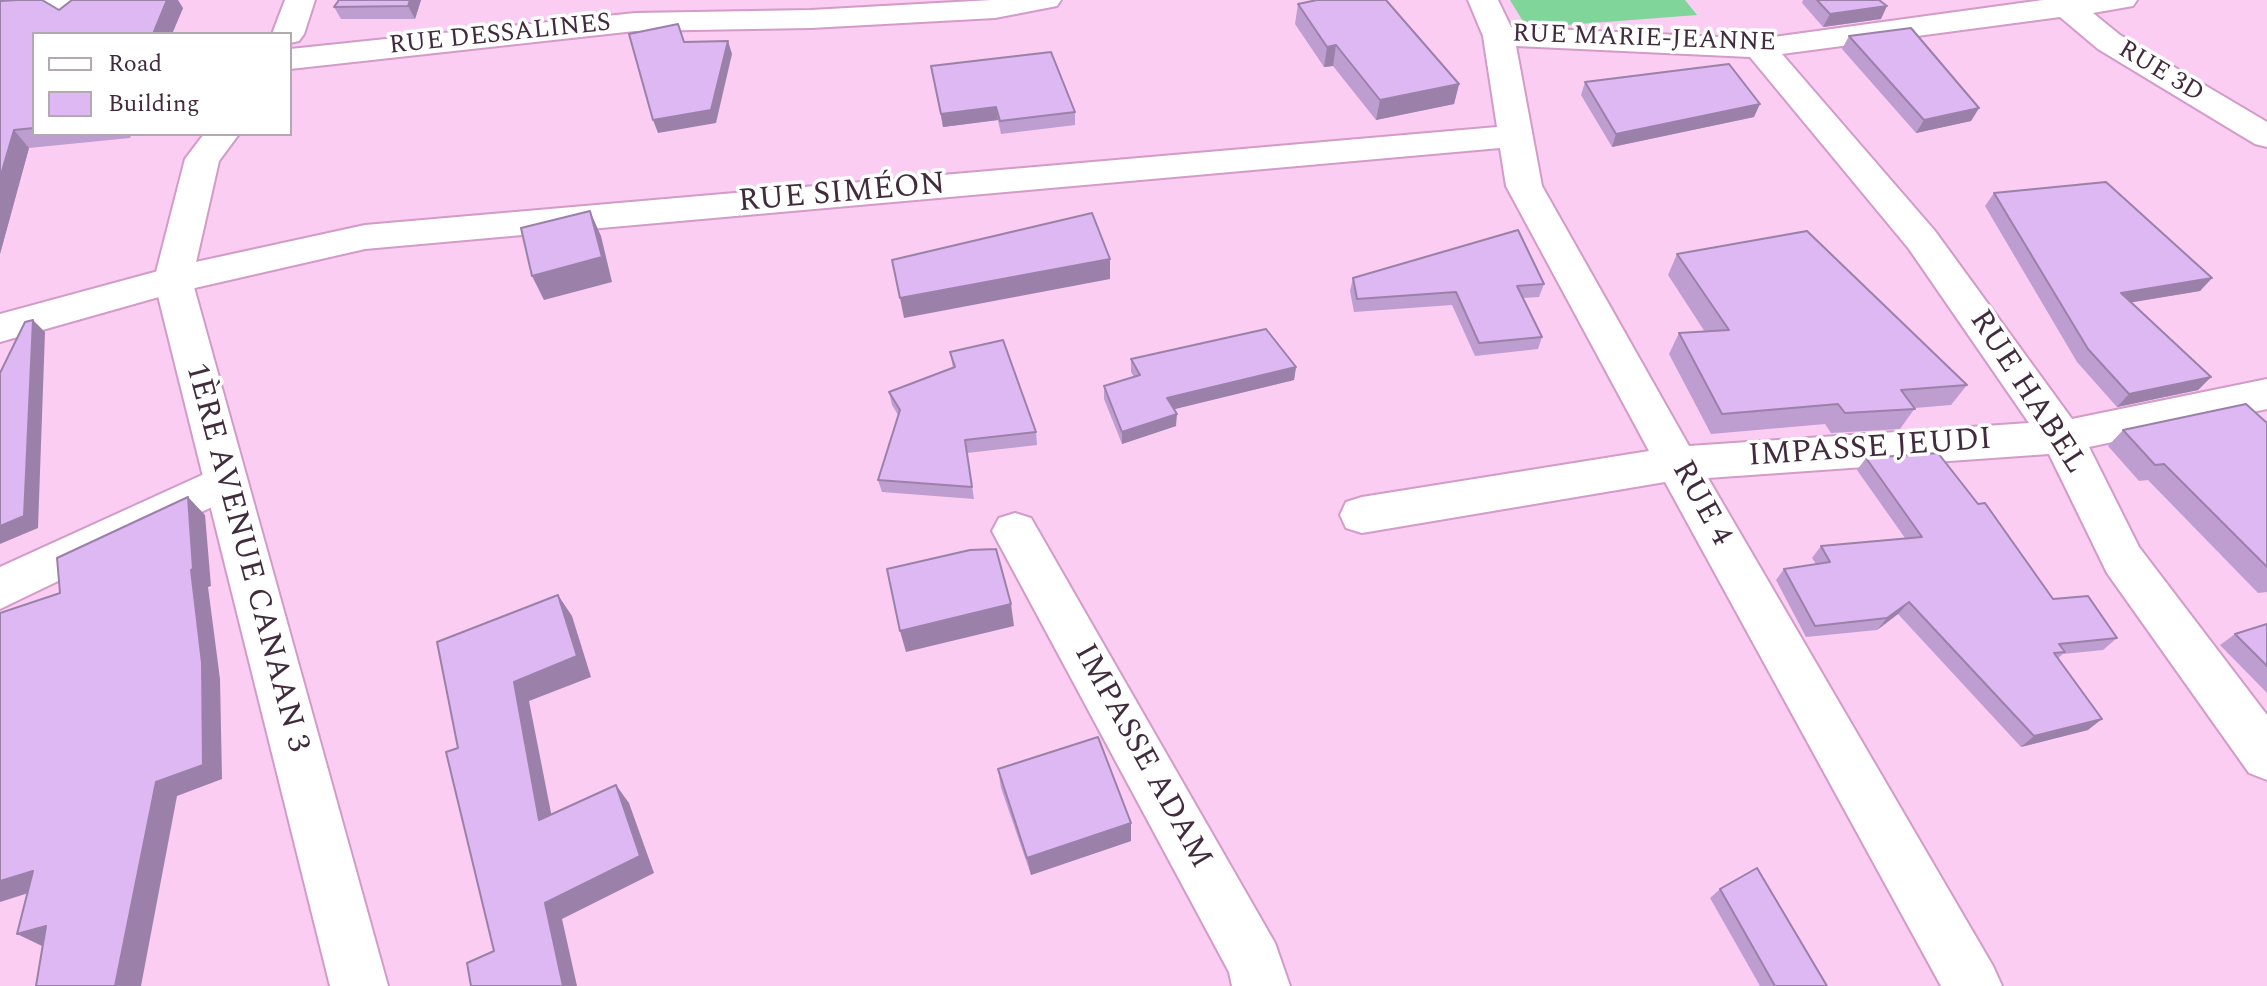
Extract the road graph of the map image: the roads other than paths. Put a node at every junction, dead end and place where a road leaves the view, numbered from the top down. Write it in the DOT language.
graph roads {
  1 [pos="111,0"];
  2 [pos="300,0"];
  3 [pos="1046,0"];
  4 [pos="2122,0"];
  5 [pos="2062,3"];
  6 [pos="0,8"];
  7 [pos="1491,18"];
  8 [pos="289,32"];
  9 [pos="1759,48"];
  10 [pos="292,59"];
  11 [pos="220,136"];
  12 [pos="1516,136"];
  13 [pos="2267,137"];
  14 [pos="173,280"];
  15 [pos="0,328"];
  16 [pos="2267,394"];
  17 [pos="2062,437"];
  18 [pos="1677,463"];
  19 [pos="224,482"];
  20 [pos="1362,515"];
  21 [pos="1015,531"];
  22 [pos="0,589"];
  23 [pos="2267,756"];
  24 [pos="359,986"];
  25 [pos="1261,986"];
  26 [pos="1973,986"];
  1 -- 6 [label="street"];
  2 -- 8 [label="street"];
  3 -- 10 [label="street, RUE DESSALINES"];
  4 -- 5 [label="street, RUE MARIE-JEANNE"];
  5 -- 9 [label="street, RUE MARIE-JEANNE"];
  5 -- 13 [label="street, RUE 3D"];
  7 -- 9 [label="street, RUE MARIE-JEANNE"];
  7 -- 12 [label="street, RUE 4"];
  9 -- 17 [label="street, RUE HABEL"];
  11 -- 14 [label="street, 1ÈRE AVENUE CANAAN 3"];
  12 -- 14 [label="street, RUE SIMÉON"];
  12 -- 18 [label="street, RUE 4"];
  14 -- 15 [label="street, RUE SIMÉON"];
  14 -- 19 [label="street, 1ÈRE AVENUE CANAAN 3"];
  16 -- 17 [label="street, IMPASSE JEUDI"];
  17 -- 18 [label="street, IMPASSE JEUDI"];
  17 -- 23 [label="street, RUE HABEL"];
  18 -- 20 [label="street, IMPASSE JEUDI"];
  18 -- 26 [label="street, RUE 4"];
  19 -- 22 [label="street"];
  19 -- 24 [label="street, 1ÈRE AVENUE CANAAN 3"];
  21 -- 25 [label="street, IMPASSE ADAM"];
}
